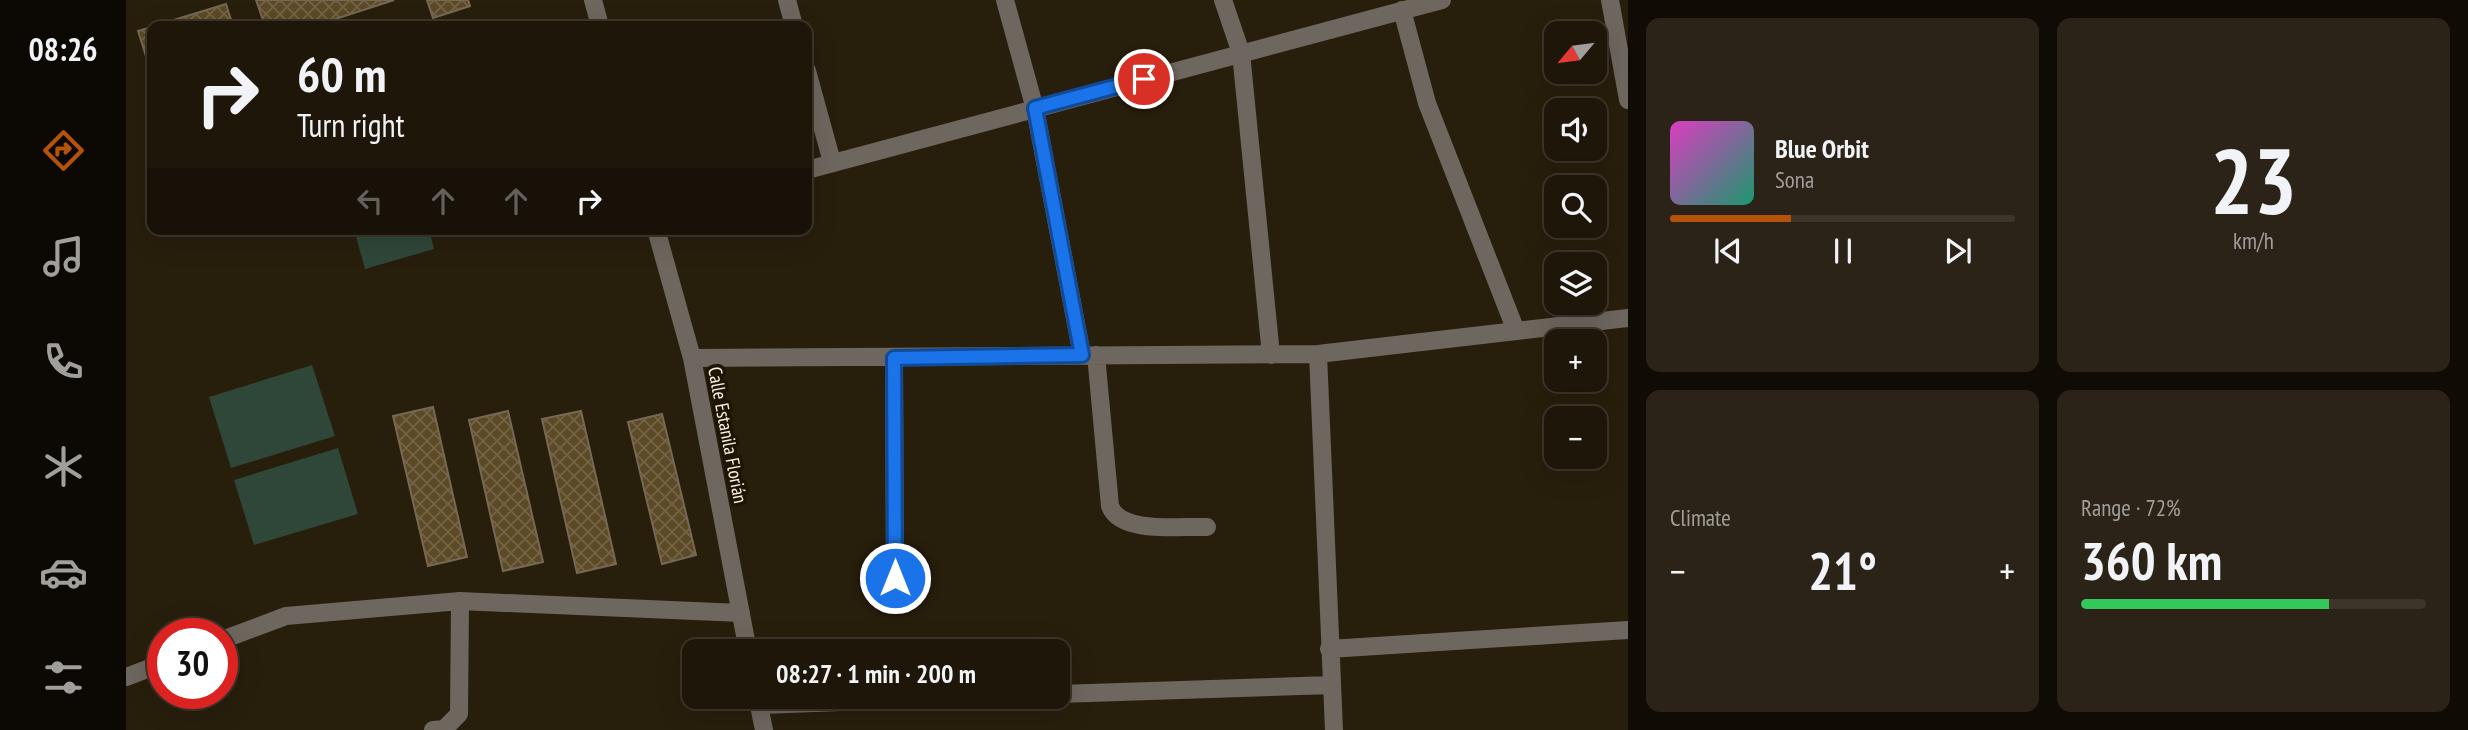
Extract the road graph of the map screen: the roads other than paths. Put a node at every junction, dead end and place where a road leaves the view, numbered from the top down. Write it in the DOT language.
graph roads {
  1 [pos="593,0"];
  2 [pos="787,0"];
  3 [pos="1004,0"];
  4 [pos="1223,0"];
  5 [pos="1442,0"];
  6 [pos="1610,0"];
  7 [pos="1422,3"];
  8 [pos="1402,10"];
  9 [pos="599,21"];
  10 [pos="793,21"];
  11 [pos="1241,52"];
  12 [pos="812,89"];
  13 [pos="1628,100"];
  14 [pos="1035,108"];
  15 [pos="832,162"];
  16 [pos="812,168"];
  17 [pos="658,235"];
  18 [pos="1628,318"];
  19 [pos="1516,331"];
  20 [pos="1318,354"];
  21 [pos="1089,355"];
  22 [pos="1271,355"];
  23 [pos="692,358"];
  24 [pos="894,358"];
  25 [pos="1207,527"];
  26 [pos="895,578"];
  27 [pos="460,601"];
  28 [pos="741,613"];
  29 [pos="1628,630"];
  30 [pos="238,634"];
  31 [pos="746,639"];
  32 [pos="1329,649"];
  33 [pos="147,669"];
  34 [pos="126,677"];
  35 [pos="1331,684"];
  36 [pos="1070,694"];
  37 [pos="760,709"];
  38 [pos="433,730"];
  39 [pos="764,730"];
  40 [pos="1334,730"];
  1 -- 9 [label="street"];
  2 -- 10 [label="street"];
  3 -- 14 [label="street"];
  4 -- 11 [label="street"];
  5 -- 7 [label="street"];
  6 -- 13 [label="street"];
  7 -- 8 [label="street"];
  8 -- 11 [label="street"];
  8 -- 19 [label="street"];
  11 -- 14 [label="street"];
  11 -- 22 [label="street"];
  12 -- 15 [label="street"];
  14 -- 15 [label="street"];
  14 -- 21 [label="street"];
  15 -- 16 [label="street"];
  17 -- 23 [label="street, Calle Estanila Florián"];
  18 -- 19 [label="street"];
  19 -- 20 [label="street"];
  20 -- 22 [label="street"];
  20 -- 32 [label="street"];
  21 -- 22 [label="street"];
  21 -- 24 [label="street"];
  21 -- 25 [label="street"];
  23 -- 24 [label="street"];
  23 -- 28 [label="street, Calle Estanila Florián"];
  24 -- 26 [label="street"];
  27 -- 28 [label="street"];
  27 -- 30 [label="street"];
  27 -- 38 [label="street"];
  28 -- 31 [label="street, Calle Estanila Florián"];
  29 -- 32 [label="street"];
  32 -- 35 [label="street"];
  33 -- 34 [label="street"];
  35 -- 36 [label="street"];
  35 -- 40 [label="street"];
  37 -- 39 [label="street"];
}
